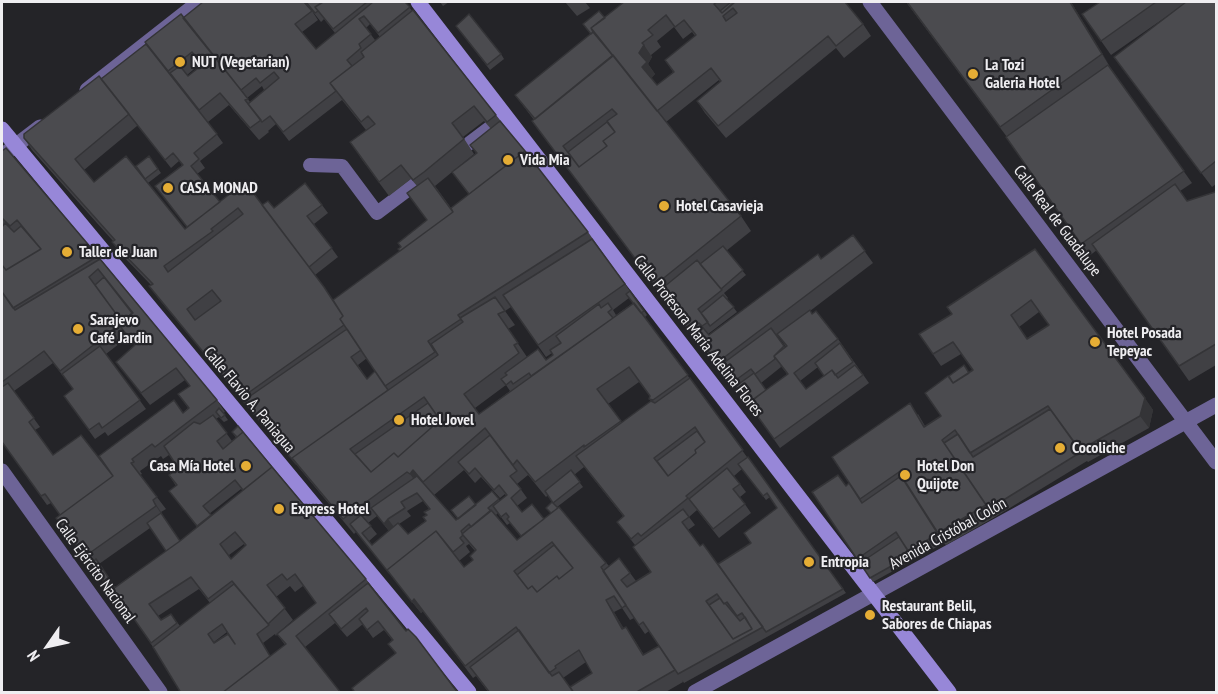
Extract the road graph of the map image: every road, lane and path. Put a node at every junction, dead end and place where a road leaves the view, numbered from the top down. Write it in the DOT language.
graph roads {
  1 [pos="199,2"];
  2 [pos="418,2"];
  3 [pos="870,2"];
  4 [pos="79,96"];
  5 [pos="506,116"];
  6 [pos="52,118"];
  7 [pos="2,129"];
  8 [pos="15,147"];
  9 [pos="2,156"];
  10 [pos="310,165"];
  11 [pos="1216,405"];
  12 [pos="1187,423"];
  13 [pos="1216,462"];
  14 [pos="2,471"];
  15 [pos="874,595"];
  16 [pos="160,693"];
  17 [pos="469,693"];
  18 [pos="695,693"];
  19 [pos="949,693"];
  1 -- 4 [label="street"];
  2 -- 5 [label="street, Calle Profesora María Adelina Flores"];
  3 -- 12 [label="street, Calle Real de Guadalupe"];
  5 -- 10 [label="lane"];
  5 -- 15 [label="street, Calle Profesora María Adelina Flores"];
  6 -- 8 [label="street"];
  7 -- 8 [label="street, Calle Flavio A. Paniagua"];
  8 -- 9 [label="street"];
  8 -- 17 [label="street, Calle Flavio A. Paniagua"];
  11 -- 12 [label="street, Avenida Cristóbal Colón"];
  12 -- 13 [label="street, Calle Real de Guadalupe"];
  12 -- 15 [label="street, Avenida Cristóbal Colón"];
  14 -- 16 [label="street, Calle Ejército Nacional"];
  15 -- 18 [label="street, Avenida Cristóbal Colón"];
  15 -- 19 [label="street, Calle Profesora María Adelina Flores"];
}
